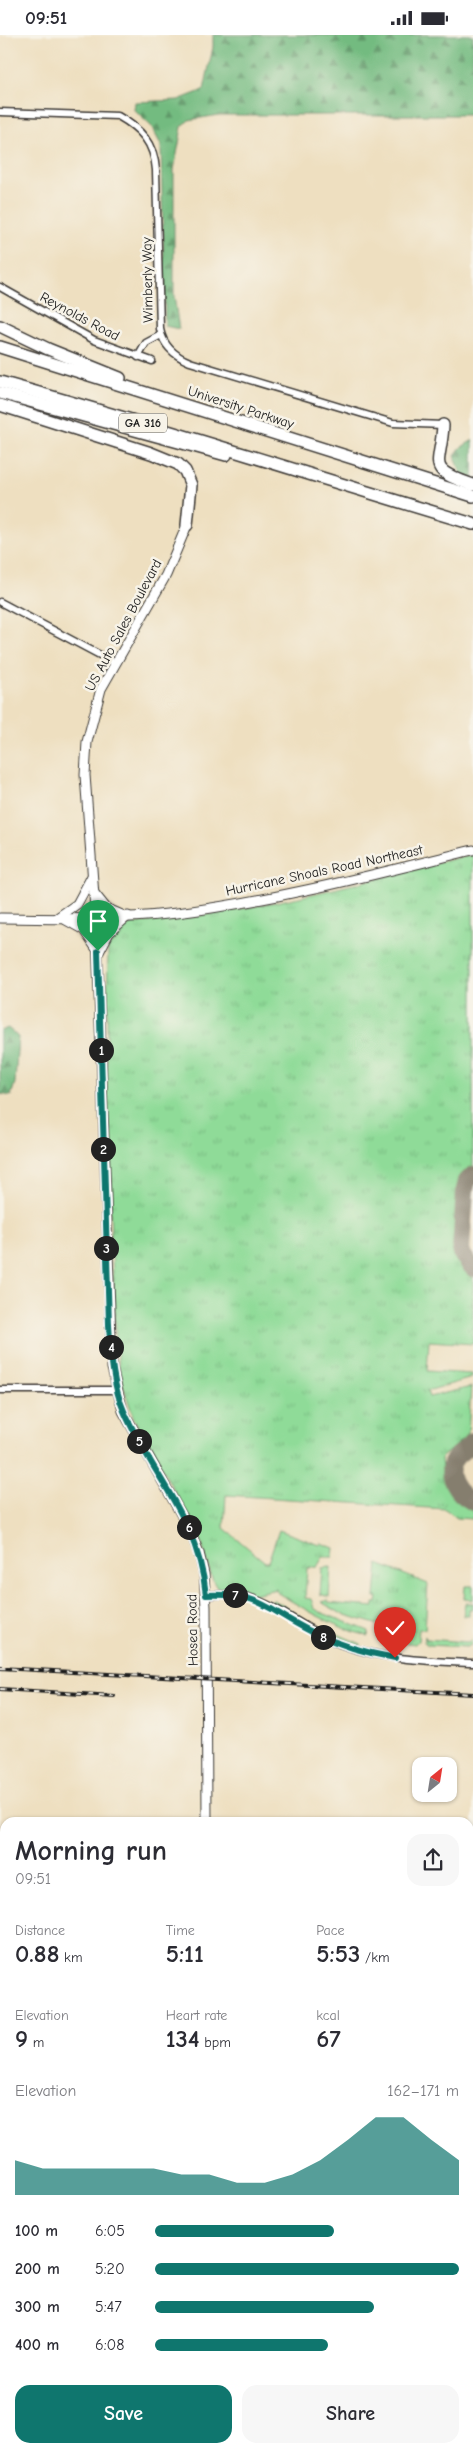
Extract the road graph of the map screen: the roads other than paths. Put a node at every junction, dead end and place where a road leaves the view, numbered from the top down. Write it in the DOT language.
graph roads {
  1 [pos="0,113"];
  2 [pos="0,287"];
  3 [pos="0,326"];
  4 [pos="161,335"];
  5 [pos="0,347"];
  6 [pos="138,357"];
  7 [pos="152,361"];
  8 [pos="0,382"];
  9 [pos="0,393"];
  10 [pos="0,405"];
  11 [pos="210,413"];
  12 [pos="443,425"];
  13 [pos="284,468"];
  14 [pos="473,485"];
  15 [pos="473,495"];
  16 [pos="473,524"];
  17 [pos="187,525"];
  18 [pos="0,602"];
  19 [pos="115,663"];
  20 [pos="473,850"];
  21 [pos="92,875"];
  22 [pos="93,893"];
  23 [pos="127,917"];
  24 [pos="0,918"];
  25 [pos="60,918"];
  26 [pos="95,918"];
  27 [pos="98,953"];
  28 [pos="0,1390"];
  29 [pos="117,1391"];
  30 [pos="206,1595"];
  31 [pos="473,1663"];
  32 [pos="207,1817"];
  1 -- 4 [label="street, Wimberly Way"];
  2 -- 6 [label="street, Reynolds Road"];
  3 -- 11 [label="highway"];
  4 -- 6 [label="street"];
  4 -- 12 [label="street, Wimberly Way"];
  5 -- 11 [label="highway, University Parkway / GA 316"];
  6 -- 7 [label="street, Reynolds Road"];
  8 -- 13 [label="highway, GA 316"];
  9 -- 13 [label="highway"];
  10 -- 17 [label="highway"];
  11 -- 15 [label="highway, University Parkway / GA 316"];
  12 -- 14 [label="highway"];
  13 -- 16 [label="highway, GA 316"];
  17 -- 19 [label="street, US Auto Sales Boulevard"];
  18 -- 19 [label="street"];
  19 -- 21 [label="street, US Auto Sales Boulevard"];
  20 -- 23 [label="street, Hurricane Shoals Road Northeast"];
  21 -- 22 [label="street, US Auto Sales Boulevard"];
  21 -- 25 [label="street"];
  22 -- 23 [label="street"];
  22 -- 26 [label="street, US Auto Sales Boulevard"];
  23 -- 26 [label="street, Hurricane Shoals Road Northeast"];
  23 -- 27 [label="street"];
  24 -- 25 [label="street, Hurricane Shoals Road Northeast"];
  25 -- 26 [label="street, Hurricane Shoals Road Northeast"];
  25 -- 27 [label="street"];
  26 -- 27 [label="street, Hosea Road"];
  27 -- 29 [label="street, Hosea Road"];
  28 -- 29 [label="street"];
  29 -- 30 [label="street, Hosea Road"];
  30 -- 31 [label="street"];
  30 -- 32 [label="street, Hosea Road"];
}
